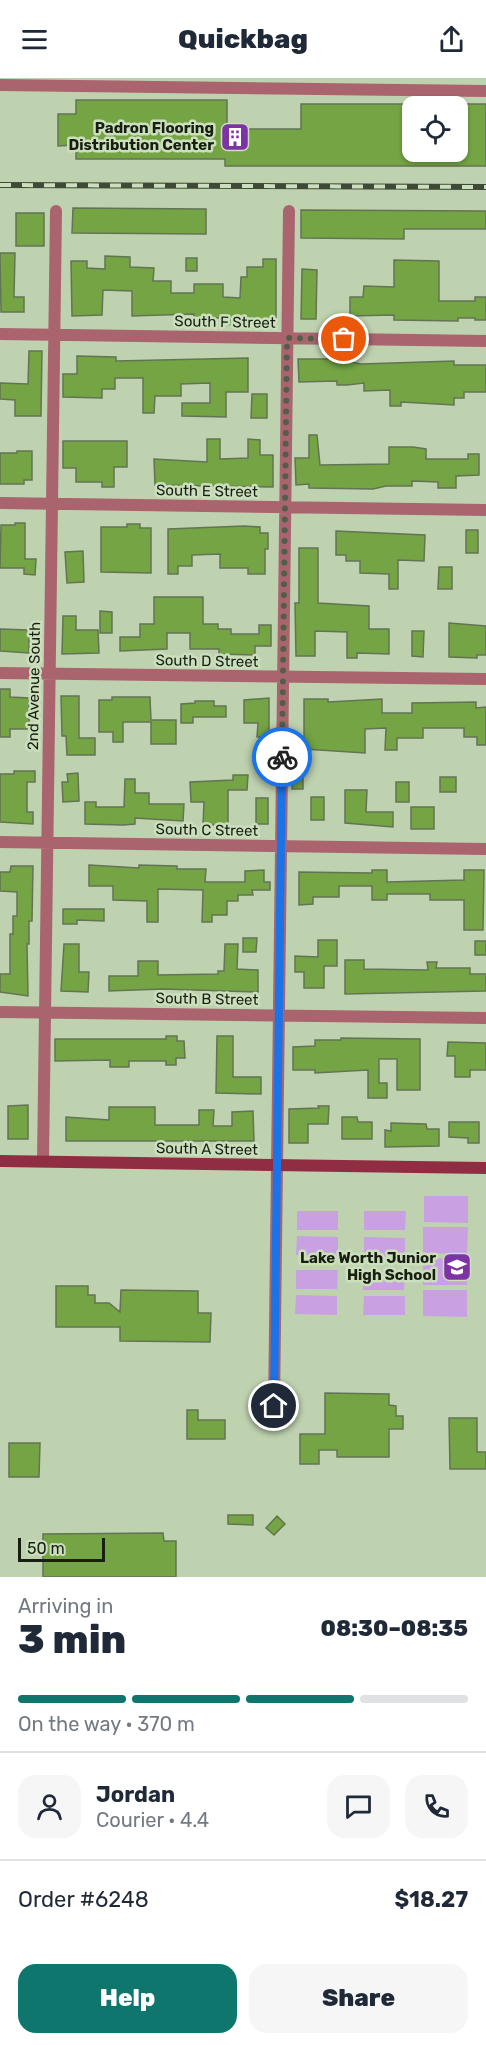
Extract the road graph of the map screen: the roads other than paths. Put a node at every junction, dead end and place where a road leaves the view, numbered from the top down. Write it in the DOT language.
graph roads {
  1 [pos="58,82"];
  2 [pos="288,83"];
  3 [pos="0,85"];
  4 [pos="486,91"];
  5 [pos="56,211"];
  6 [pos="289,211"];
  7 [pos="0,334"];
  8 [pos="54,335"];
  9 [pos="287,338"];
  10 [pos="486,341"];
  11 [pos="0,503"];
  12 [pos="52,504"];
  13 [pos="285,507"];
  14 [pos="486,510"];
  15 [pos="0,673"];
  16 [pos="50,674"];
  17 [pos="283,677"];
  18 [pos="486,680"];
  19 [pos="0,842"];
  20 [pos="47,843"];
  21 [pos="281,846"];
  22 [pos="486,849"];
  23 [pos="0,1012"];
  24 [pos="45,1012"];
  25 [pos="279,1015"];
  26 [pos="486,1018"];
  27 [pos="0,1161"];
  28 [pos="43,1161"];
  29 [pos="277,1165"];
  30 [pos="486,1168"];
  31 [pos="274,1406"];
  1 -- 2 [label="street"];
  1 -- 3 [label="street"];
  2 -- 4 [label="street"];
  5 -- 8 [label="street, 2nd Avenue South"];
  6 -- 9 [label="street"];
  7 -- 8 [label="street, South F Street"];
  8 -- 9 [label="street, South F Street"];
  8 -- 12 [label="street, 2nd Avenue South"];
  9 -- 10 [label="street, South F Street"];
  9 -- 13 [label="street"];
  11 -- 12 [label="street, South E Street"];
  12 -- 13 [label="street, South E Street"];
  12 -- 16 [label="street, 2nd Avenue South"];
  13 -- 14 [label="street, South E Street"];
  13 -- 17 [label="street"];
  15 -- 16 [label="street, South D Street"];
  16 -- 17 [label="street, South D Street"];
  16 -- 20 [label="street, 2nd Avenue South"];
  17 -- 18 [label="street, South D Street"];
  17 -- 21 [label="street"];
  19 -- 20 [label="street, South C Street"];
  20 -- 21 [label="street, South C Street"];
  20 -- 24 [label="street, 2nd Avenue South"];
  21 -- 22 [label="street, South C Street"];
  21 -- 25 [label="street"];
  23 -- 24 [label="street, South B Street"];
  24 -- 25 [label="street, South B Street"];
  24 -- 28 [label="street, 2nd Avenue South"];
  25 -- 26 [label="street, South B Street"];
  25 -- 29 [label="street"];
  27 -- 28 [label="street, South A Street"];
  28 -- 29 [label="street, South A Street"];
  29 -- 30 [label="street, South A Street"];
  29 -- 31 [label="street"];
}
